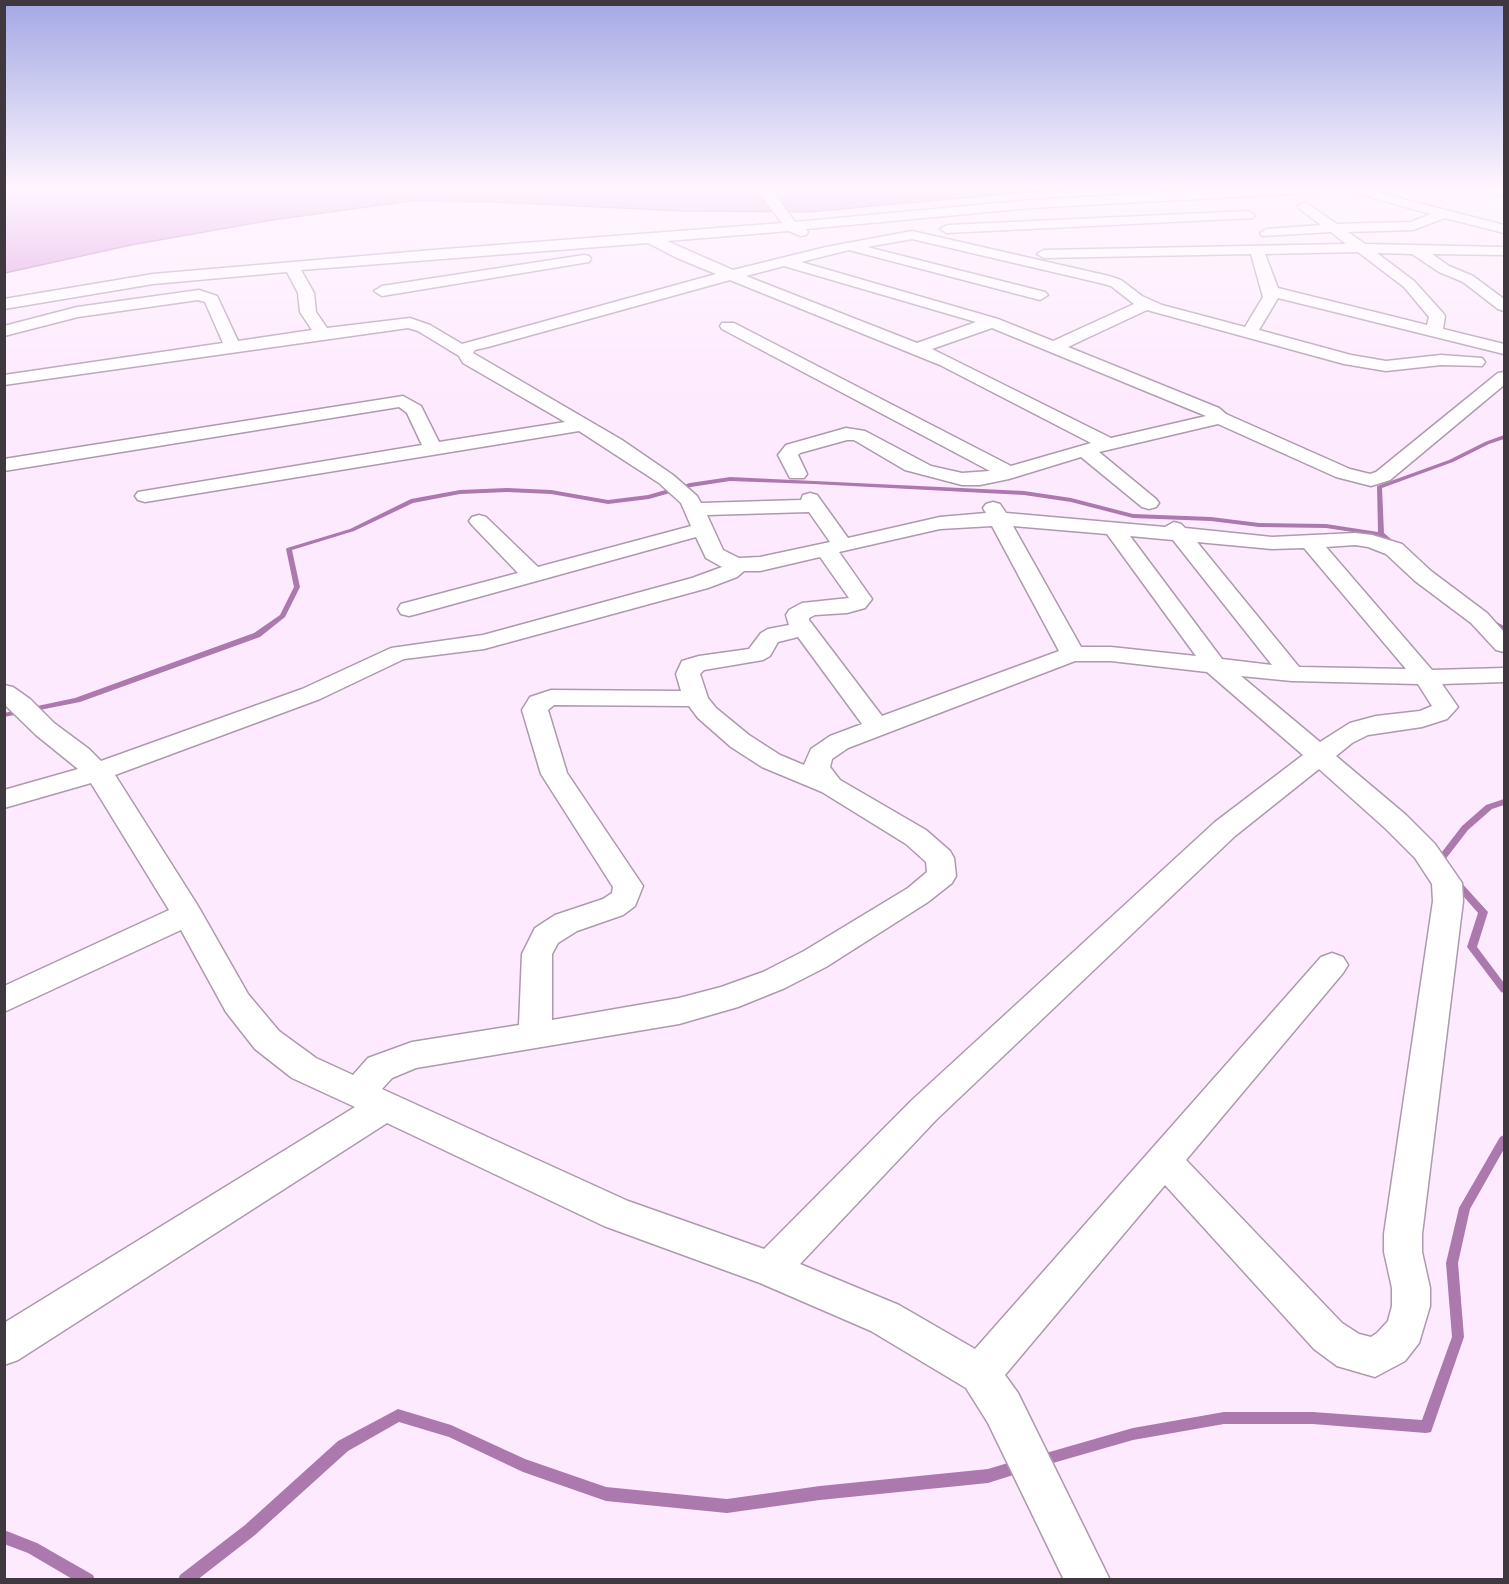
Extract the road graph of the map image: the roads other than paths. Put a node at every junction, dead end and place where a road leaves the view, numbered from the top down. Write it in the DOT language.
graph roads {
  1 [pos="342,262"];
  2 [pos="354,262"];
  3 [pos="519,262"];
  4 [pos="702,262"];
  5 [pos="780,262"];
  6 [pos="787,262"];
  7 [pos="908,262"];
  8 [pos="1033,262"];
  9 [pos="1261,262"];
  10 [pos="1379,262"];
  11 [pos="1434,262"];
  12 [pos="291,266"];
  13 [pos="730,274"];
  14 [pos="375,283"];
  15 [pos="1270,291"];
  16 [pos="1040,295"];
  17 [pos="4,304"];
  18 [pos="1147,304"];
  19 [pos="1504,306"];
  20 [pos="992,322"];
  21 [pos="410,323"];
  22 [pos="728,326"];
  23 [pos="4,331"];
  24 [pos="1434,332"];
  25 [pos="1249,333"];
  26 [pos="323,334"];
  27 [pos="1054,347"];
  28 [pos="233,348"];
  29 [pos="917,349"];
  30 [pos="1504,350"];
  31 [pos="465,354"];
  32 [pos="1476,362"];
  33 [pos="1504,377"];
  34 [pos="4,380"];
  35 [pos="1220,418"];
  36 [pos="582,424"];
  37 [pos="1108,444"];
  38 [pos="433,449"];
  39 [pos="1084,450"];
  40 [pos="4,465"];
  41 [pos="1009,473"];
  42 [pos="797,474"];
  43 [pos="145,496"];
  44 [pos="988,496"];
  45 [pos="1149,503"];
  46 [pos="692,504"];
  47 [pos="479,521"];
  48 [pos="703,529"];
  49 [pos="1114,529"];
  50 [pos="1177,531"];
  51 [pos="1310,542"];
  52 [pos="835,548"];
  53 [pos="738,565"];
  54 [pos="533,575"];
  55 [pos="409,609"];
  56 [pos="804,629"];
  57 [pos="1504,645"];
  58 [pos="1073,654"];
  59 [pos="1215,666"];
  60 [pos="1292,674"];
  61 [pos="1504,675"];
  62 [pos="1425,678"];
  63 [pos="13,698"];
  64 [pos="696,699"];
  65 [pos="877,727"];
  66 [pos="1319,755"];
  67 [pos="98,772"];
  68 [pos="831,786"];
  69 [pos="4,799"];
  70 [pos="187,914"];
  71 [pos="1332,965"];
  72 [pos="4,999"];
  73 [pos="535,1036"];
  74 [pos="371,1100"];
  75 [pos="1164,1160"];
  76 [pos="770,1269"];
  77 [pos="4,1346"];
  78 [pos="980,1374"];
  79 [pos="1088,1580"];
  1 -- 12 [label="street"];
  2 -- 14 [label="street"];
  3 -- 14 [label="street"];
  4 -- 13 [label="street"];
  5 -- 13 [label="street"];
  6 -- 20 [label="street"];
  7 -- 16 [label="street"];
  8 -- 18 [label="street"];
  9 -- 15 [label="street"];
  10 -- 24 [label="street"];
  11 -- 19 [label="street"];
  12 -- 17 [label="street"];
  12 -- 26 [label="street"];
  13 -- 29 [label="street"];
  13 -- 31 [label="street"];
  14 -- 21 [label="street"];
  15 -- 24 [label="street"];
  15 -- 25 [label="street"];
  18 -- 25 [label="street"];
  18 -- 27 [label="street"];
  20 -- 27 [label="street"];
  20 -- 29 [label="street"];
  21 -- 26 [label="street"];
  21 -- 31 [label="street"];
  22 -- 41 [label="street"];
  23 -- 28 [label="street"];
  24 -- 30 [label="street"];
  25 -- 32 [label="street"];
  26 -- 28 [label="street"];
  27 -- 35 [label="street"];
  28 -- 34 [label="street"];
  29 -- 37 [label="street"];
  31 -- 36 [label="street"];
  33 -- 35 [label="street"];
  35 -- 37 [label="street"];
  36 -- 38 [label="street"];
  36 -- 46 [label="street"];
  37 -- 39 [label="street"];
  38 -- 40 [label="street"];
  38 -- 43 [label="street"];
  39 -- 41 [label="street"];
  39 -- 45 [label="street"];
  41 -- 44 [label="street"];
  42 -- 44 [label="street"];
  44 -- 49 [label="street"];
  44 -- 52 [label="street"];
  44 -- 58 [label="street"];
  46 -- 48 [label="street"];
  46 -- 52 [label="street"];
  47 -- 54 [label="street"];
  48 -- 53 [label="street"];
  48 -- 54 [label="street"];
  49 -- 50 [label="street"];
  49 -- 59 [label="street"];
  50 -- 51 [label="street"];
  50 -- 60 [label="street"];
  51 -- 57 [label="street"];
  51 -- 62 [label="street"];
  52 -- 53 [label="street"];
  52 -- 56 [label="street"];
  53 -- 67 [label="street"];
  54 -- 55 [label="street"];
  56 -- 64 [label="street"];
  56 -- 65 [label="street"];
  58 -- 59 [label="street"];
  58 -- 65 [label="street"];
  59 -- 60 [label="street"];
  59 -- 66 [label="street"];
  60 -- 62 [label="street"];
  61 -- 62 [label="street"];
  62 -- 66 [label="street"];
  63 -- 67 [label="street"];
  64 -- 68 [label="street"];
  64 -- 73 [label="street"];
  65 -- 68 [label="street"];
  66 -- 75 [label="street"];
  66 -- 76 [label="street"];
  67 -- 69 [label="street"];
  67 -- 70 [label="street"];
  68 -- 73 [label="street"];
  70 -- 72 [label="street"];
  70 -- 74 [label="street"];
  71 -- 75 [label="street"];
  73 -- 74 [label="street"];
  74 -- 76 [label="street"];
  74 -- 77 [label="street"];
  75 -- 78 [label="street"];
  76 -- 78 [label="street"];
  78 -- 79 [label="street"];
}
